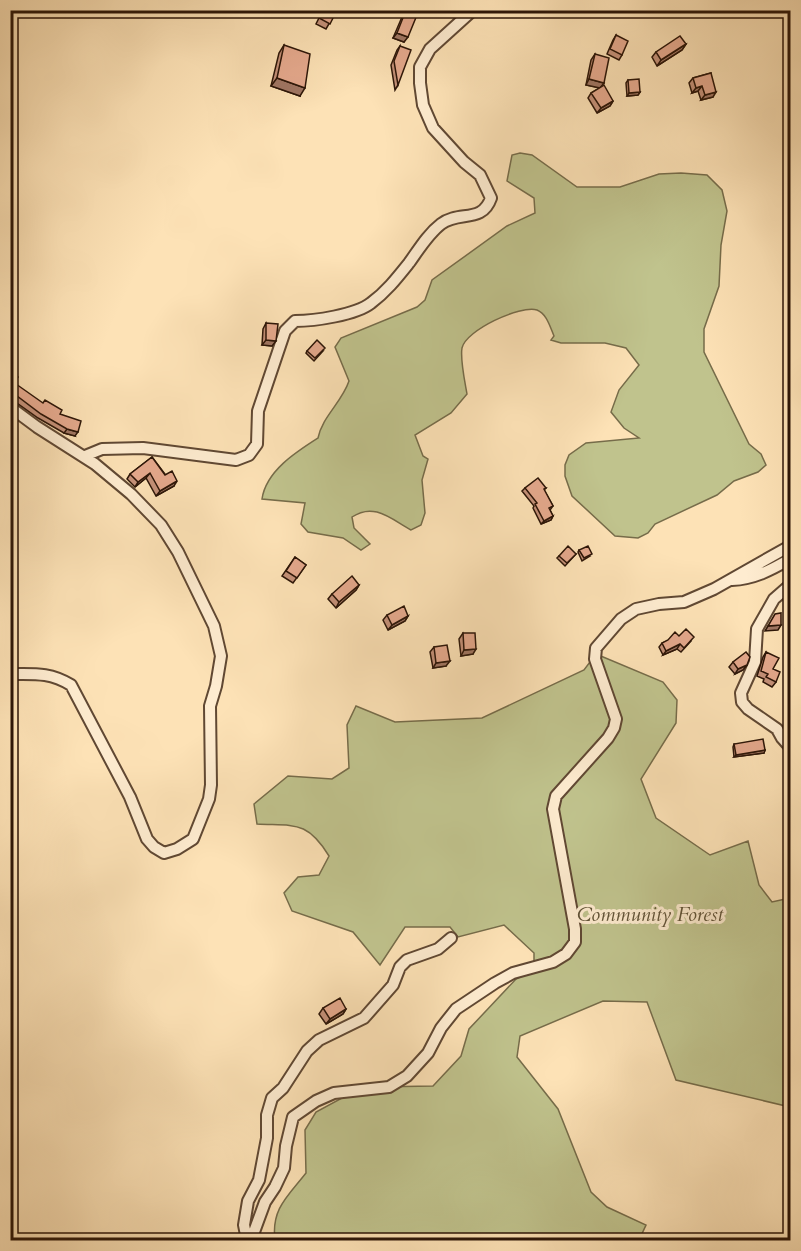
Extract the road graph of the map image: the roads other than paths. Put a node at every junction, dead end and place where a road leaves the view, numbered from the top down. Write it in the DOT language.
graph roads {
  1 [pos="473,10"];
  2 [pos="10,407"];
  3 [pos="86,456"];
  4 [pos="790,546"];
  5 [pos="790,559"];
  6 [pos="729,580"];
  7 [pos="790,585"];
  8 [pos="10,674"];
  9 [pos="790,747"];
  10 [pos="451,939"];
  11 [pos="249,1240"];
  1 -- 3 [label="street"];
  2 -- 3 [label="street"];
  3 -- 8 [label="street"];
  4 -- 6 [label="street"];
  5 -- 6 [label="street"];
  6 -- 11 [label="street"];
  7 -- 9 [label="street"];
  10 -- 11 [label="street"];
}
